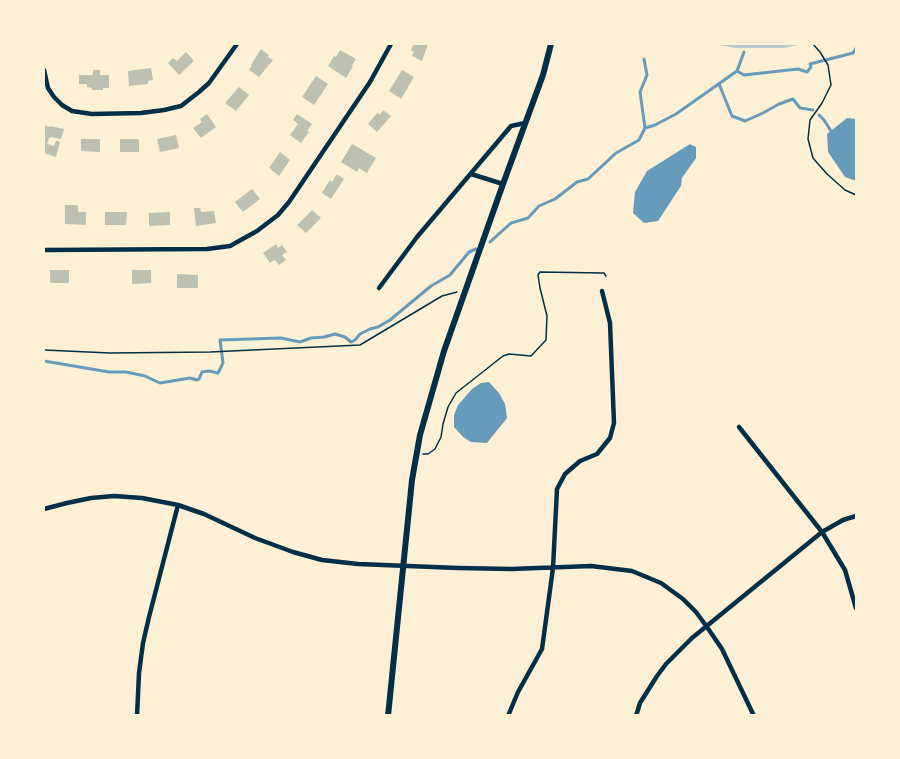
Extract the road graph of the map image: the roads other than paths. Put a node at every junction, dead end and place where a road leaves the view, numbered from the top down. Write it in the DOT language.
graph roads {
  1 [pos="237,44"];
  2 [pos="390,44"];
  3 [pos="551,44"];
  4 [pos="44,70"];
  5 [pos="525,123"];
  6 [pos="471,174"];
  7 [pos="502,184"];
  8 [pos="44,250"];
  9 [pos="379,288"];
  10 [pos="602,291"];
  11 [pos="739,427"];
  12 [pos="178,505"];
  13 [pos="44,509"];
  14 [pos="856,516"];
  15 [pos="822,532"];
  16 [pos="403,566"];
  17 [pos="553,568"];
  18 [pos="856,608"];
  19 [pos="707,627"];
  20 [pos="137,716"];
  21 [pos="388,716"];
  22 [pos="508,716"];
  23 [pos="636,716"];
  24 [pos="754,716"];
  1 -- 4 [label="street"];
  2 -- 8 [label="street"];
  3 -- 5 [label="street"];
  5 -- 6 [label="street"];
  5 -- 7 [label="street"];
  6 -- 7 [label="street"];
  6 -- 9 [label="street"];
  7 -- 16 [label="street"];
  10 -- 17 [label="street"];
  11 -- 15 [label="street"];
  12 -- 13 [label="street"];
  12 -- 16 [label="street"];
  12 -- 20 [label="street"];
  14 -- 15 [label="street"];
  15 -- 18 [label="street"];
  15 -- 19 [label="street"];
  16 -- 17 [label="street"];
  16 -- 21 [label="street"];
  17 -- 19 [label="street"];
  17 -- 22 [label="street"];
  19 -- 23 [label="street"];
  19 -- 24 [label="street"];
}
